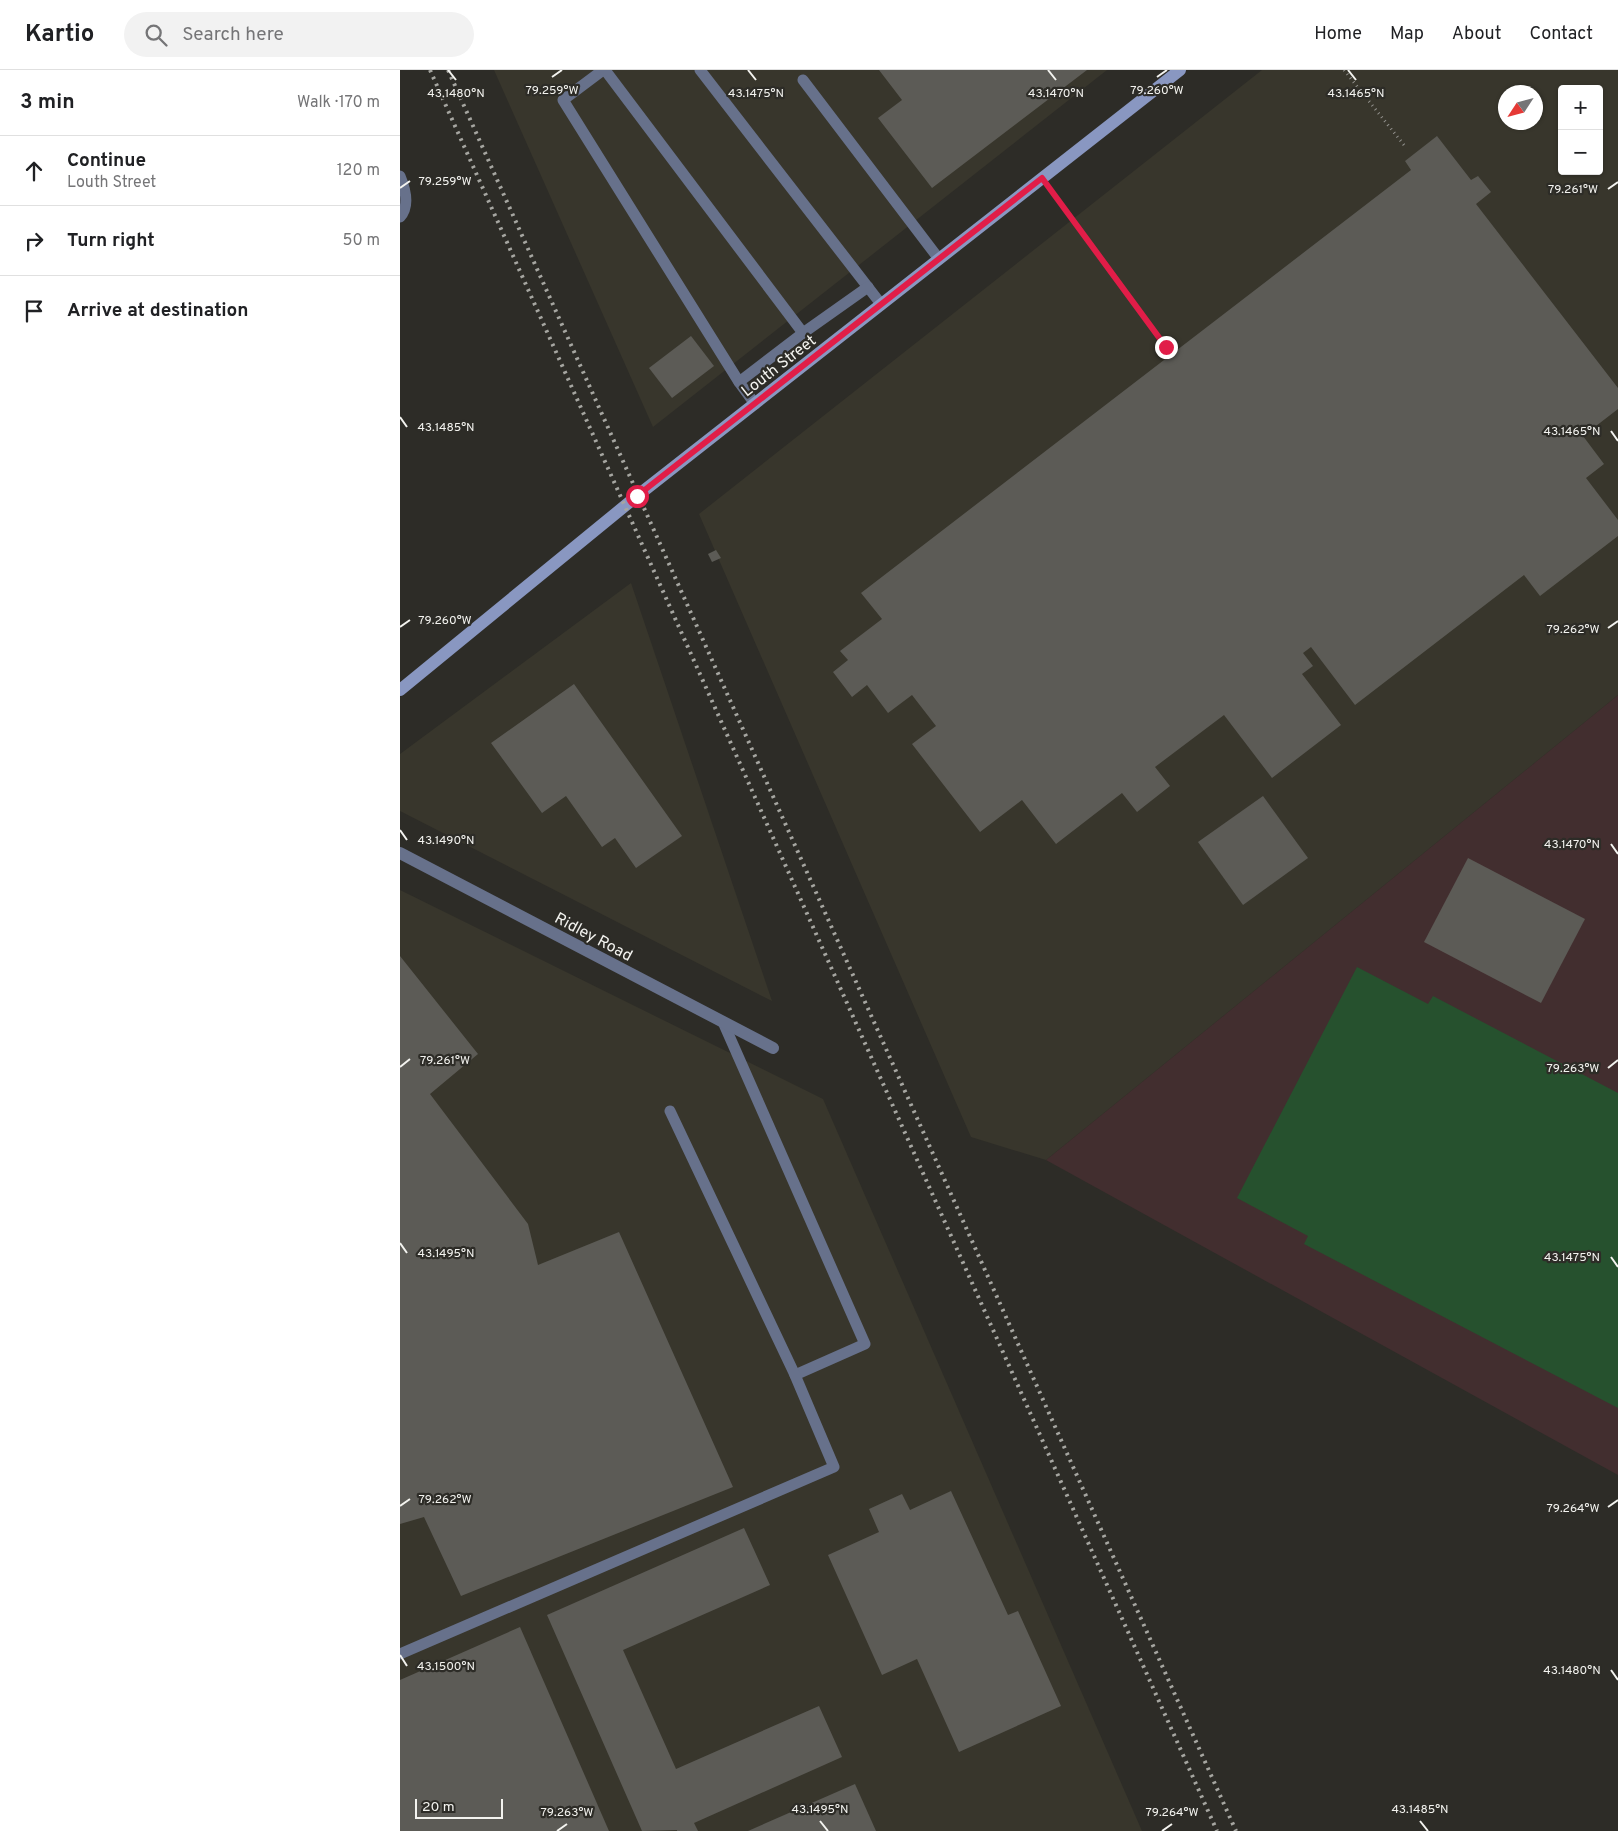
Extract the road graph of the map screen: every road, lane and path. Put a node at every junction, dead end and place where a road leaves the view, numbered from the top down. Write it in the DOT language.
graph roads {
  1 [pos="604,70"];
  2 [pos="700,70"];
  3 [pos="1180,70"];
  4 [pos="1344,70"];
  5 [pos="803,80"];
  6 [pos="1404,145"];
  7 [pos="400,176"];
  8 [pos="1042,178"];
  9 [pos="400,217"];
  10 [pos="939,259"];
  11 [pos="868,287"];
  12 [pos="881,304"];
  13 [pos="803,333"];
  14 [pos="1166,347"];
  15 [pos="739,382"];
  16 [pos="755,404"];
  17 [pos="400,690"];
  18 [pos="400,853"];
  19 [pos="723,1022"];
  20 [pos="773,1048"];
  21 [pos="670,1112"];
  22 [pos="795,1375"];
  23 [pos="400,1654"];
  1 -- 13 [label="lane"];
  1 -- 15 [label="lane"];
  2 -- 11 [label="lane"];
  3 -- 8 [label="main road, Louth Street"];
  4 -- 6 [label="path"];
  5 -- 10 [label="lane"];
  7 -- 9 [label="lane"];
  8 -- 10 [label="main road, Louth Street"];
  8 -- 14 [label="path"];
  10 -- 12 [label="main road, Louth Street"];
  11 -- 12 [label="lane"];
  11 -- 13 [label="lane"];
  12 -- 16 [label="main road, Louth Street"];
  13 -- 15 [label="lane"];
  15 -- 16 [label="lane"];
  16 -- 17 [label="main road, Louth Street"];
  18 -- 19 [label="street, Ridley Road"];
  19 -- 20 [label="street, Ridley Road"];
  19 -- 22 [label="lane"];
  21 -- 22 [label="lane"];
  22 -- 23 [label="lane"];
}
